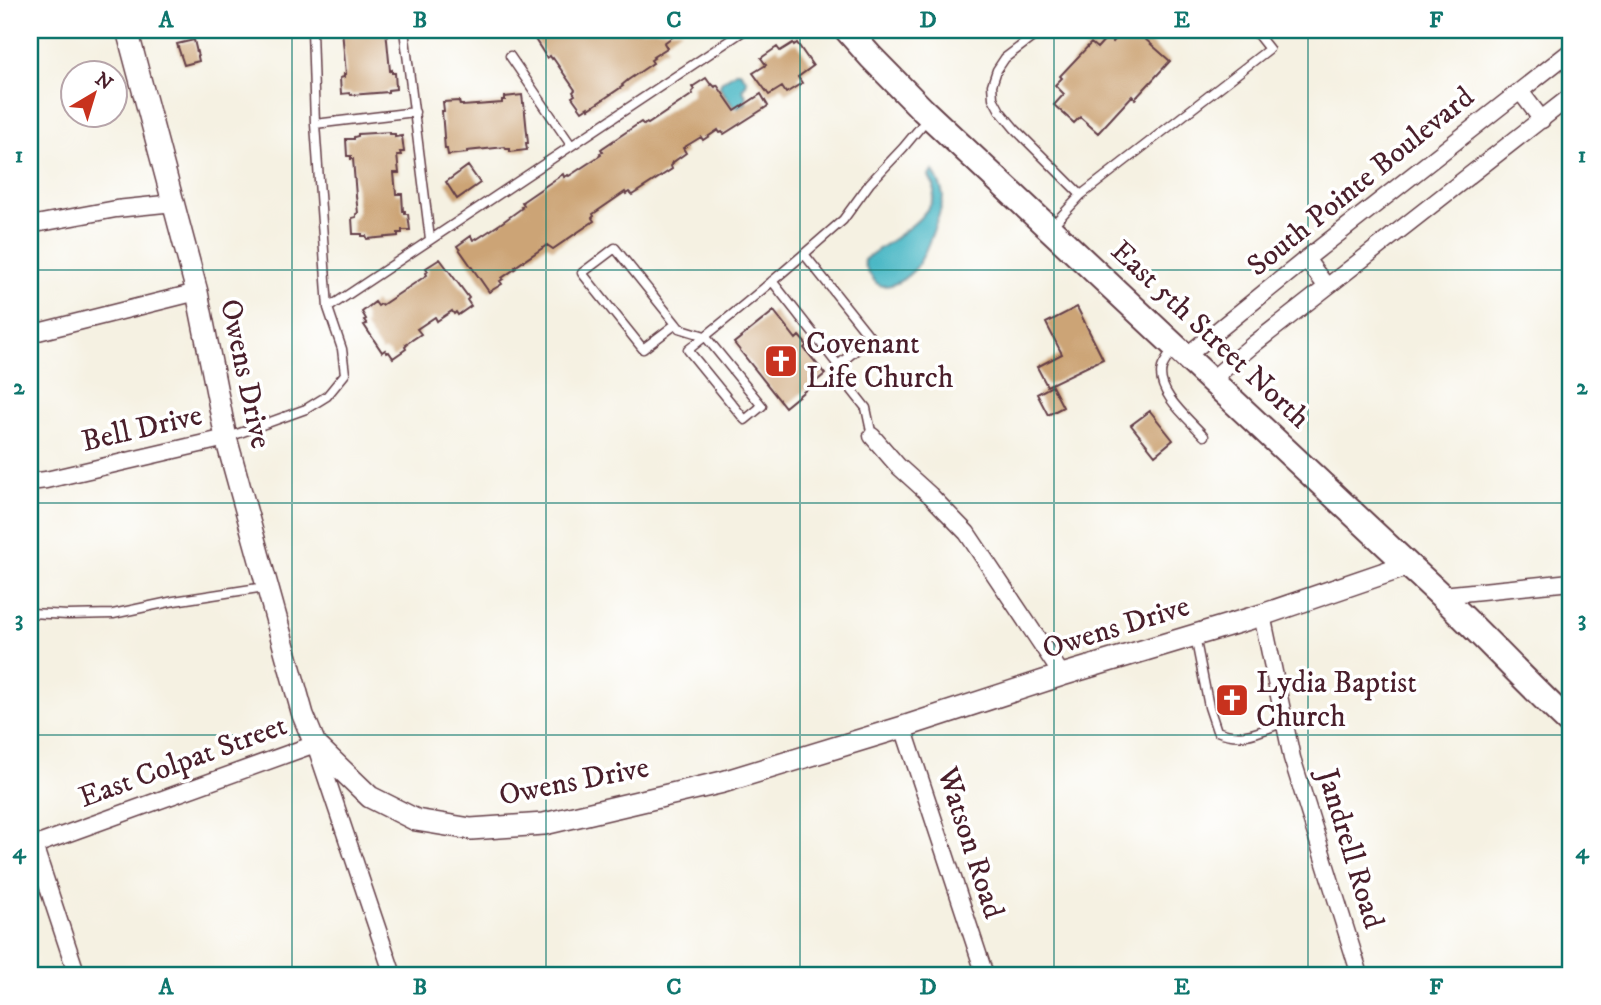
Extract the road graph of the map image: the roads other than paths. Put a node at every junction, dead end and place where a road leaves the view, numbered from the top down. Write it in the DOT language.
graph roads {
  1 [pos="127,30"];
  2 [pos="312,30"];
  3 [pos="404,30"];
  4 [pos="744,30"];
  5 [pos="846,30"];
  6 [pos="1042,30"];
  7 [pos="1254,30"];
  8 [pos="1571,51"];
  9 [pos="510,56"];
  10 [pos="1520,91"];
  11 [pos="1571,96"];
  12 [pos="415,112"];
  13 [pos="930,116"];
  14 [pos="1542,120"];
  15 [pos="315,124"];
  16 [pos="571,145"];
  17 [pos="1081,195"];
  18 [pos="174,203"];
  19 [pos="30,225"];
  20 [pos="1050,228"];
  21 [pos="430,239"];
  22 [pos="804,254"];
  23 [pos="1306,259"];
  24 [pos="772,281"];
  25 [pos="1327,287"];
  26 [pos="197,292"];
  27 [pos="328,307"];
  28 [pos="676,324"];
  29 [pos="30,334"];
  30 [pos="705,336"];
  31 [pos="1180,352"];
  32 [pos="838,365"];
  33 [pos="1211,380"];
  34 [pos="872,436"];
  35 [pos="1204,436"];
  36 [pos="226,438"];
  37 [pos="30,482"];
  38 [pos="1408,565"];
  39 [pos="1571,582"];
  40 [pos="268,587"];
  41 [pos="1442,595"];
  42 [pos="30,613"];
  43 [pos="1262,615"];
  44 [pos="1194,635"];
  45 [pos="1062,675"];
  46 [pos="1284,722"];
  47 [pos="1571,724"];
  48 [pos="903,727"];
  49 [pos="315,744"];
  50 [pos="32,846"];
  51 [pos="77,975"];
  52 [pos="393,975"];
  53 [pos="985,975"];
  54 [pos="1360,975"];
  1 -- 18 [label="street, Owens Drive"];
  2 -- 15 [label="lane"];
  3 -- 12 [label="lane"];
  4 -- 16 [label="lane"];
  5 -- 13 [label="main road, East 5th Street North"];
  6 -- 17 [label="lane"];
  7 -- 17 [label="lane"];
  8 -- 10 [label="street, South Pointe Boulevard"];
  9 -- 16 [label="lane"];
  10 -- 14 [label="street"];
  10 -- 23 [label="street, South Pointe Boulevard"];
  11 -- 14 [label="street, South Pointe Boulevard"];
  12 -- 15 [label="lane"];
  12 -- 21 [label="lane"];
  13 -- 20 [label="main road, East 5th Street North"];
  13 -- 22 [label="lane"];
  14 -- 25 [label="street, South Pointe Boulevard"];
  15 -- 27 [label="lane"];
  16 -- 21 [label="lane"];
  17 -- 20 [label="lane"];
  18 -- 19 [label="street"];
  18 -- 26 [label="street, Owens Drive"];
  20 -- 31 [label="main road, East 5th Street North"];
  21 -- 27 [label="lane"];
  22 -- 24 [label="lane"];
  22 -- 32 [label="lane"];
  23 -- 25 [label="street"];
  23 -- 31 [label="street, South Pointe Boulevard"];
  24 -- 30 [label="lane"];
  24 -- 32 [label="lane"];
  25 -- 33 [label="street, South Pointe Boulevard"];
  26 -- 29 [label="street"];
  26 -- 36 [label="street, Owens Drive"];
  27 -- 36 [label="lane"];
  28 -- 28 [label="lane"];
  28 -- 30 [label="lane"];
  30 -- 30 [label="lane"];
  31 -- 33 [label="main road, East 5th Street North"];
  31 -- 35 [label="lane"];
  32 -- 34 [label="lane"];
  33 -- 38 [label="main road, East 5th Street North"];
  34 -- 45 [label="street"];
  36 -- 37 [label="street, Bell Drive"];
  36 -- 40 [label="street, Owens Drive"];
  38 -- 41 [label="main road, East 5th Street North"];
  38 -- 43 [label="street, Owens Drive"];
  39 -- 41 [label="street"];
  40 -- 42 [label="lane"];
  40 -- 49 [label="street, Owens Drive"];
  41 -- 47 [label="main road, East 5th Street North"];
  43 -- 44 [label="street, Owens Drive"];
  43 -- 46 [label="street, Jandrell Road"];
  44 -- 45 [label="street, Owens Drive"];
  44 -- 46 [label="lane"];
  45 -- 48 [label="street, Owens Drive"];
  46 -- 54 [label="street, Jandrell Road"];
  48 -- 49 [label="street, Owens Drive"];
  48 -- 53 [label="street, Watson Road"];
  49 -- 50 [label="street, East Colpat Street"];
  49 -- 52 [label="street"];
  50 -- 51 [label="street"];
}
